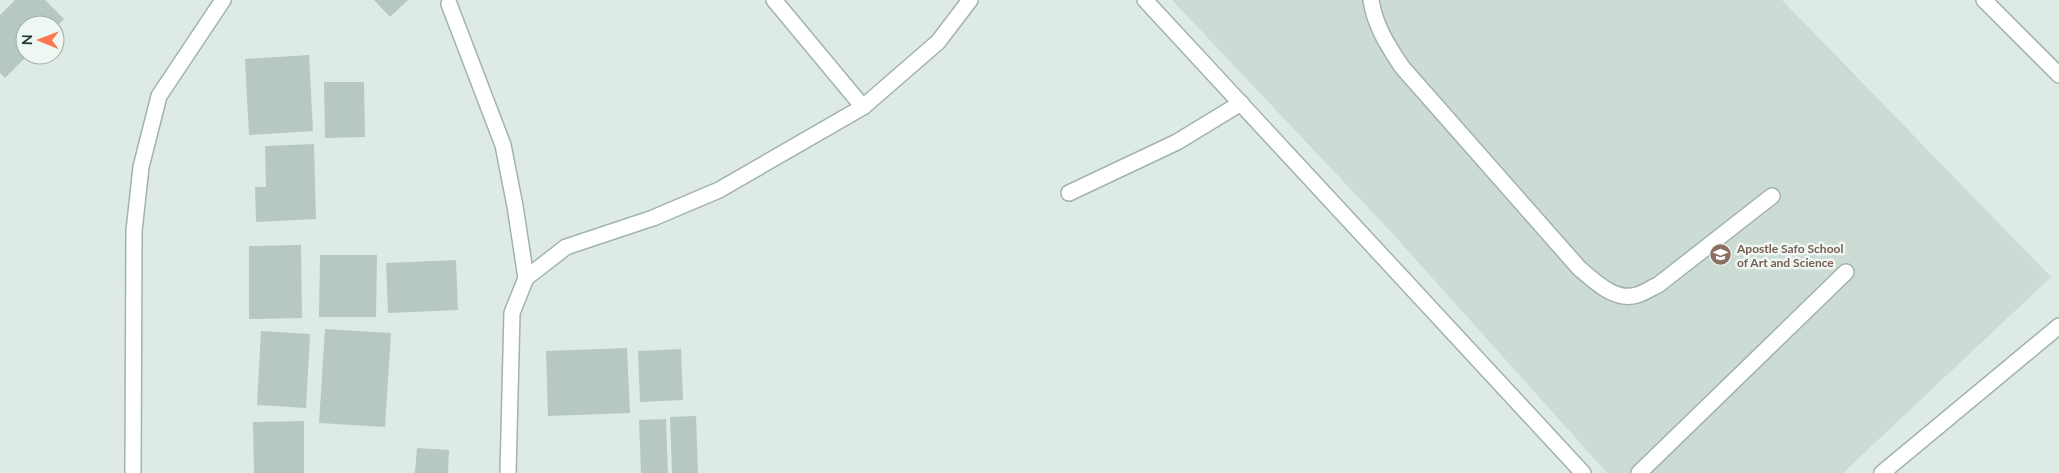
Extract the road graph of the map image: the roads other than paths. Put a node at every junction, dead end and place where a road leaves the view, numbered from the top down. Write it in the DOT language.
graph roads {
  1 [pos="223,0"];
  2 [pos="774,0"];
  3 [pos="970,0"];
  4 [pos="1146,0"];
  5 [pos="1371,0"];
  6 [pos="1984,0"];
  7 [pos="449,4"];
  8 [pos="2059,76"];
  9 [pos="1241,103"];
  10 [pos="863,108"];
  11 [pos="1069,193"];
  12 [pos="1772,196"];
  13 [pos="1846,272"];
  14 [pos="526,278"];
  15 [pos="2059,326"];
  16 [pos="133,473"];
  17 [pos="508,473"];
  18 [pos="1583,473"];
  19 [pos="1639,473"];
  20 [pos="1882,473"];
  1 -- 16 [label="street"];
  2 -- 10 [label="street"];
  3 -- 10 [label="street"];
  4 -- 9 [label="street"];
  5 -- 12 [label="street"];
  6 -- 8 [label="street"];
  7 -- 14 [label="street"];
  9 -- 11 [label="street"];
  9 -- 18 [label="street"];
  10 -- 14 [label="street"];
  13 -- 19 [label="street"];
  14 -- 17 [label="street"];
  15 -- 20 [label="street"];
}
